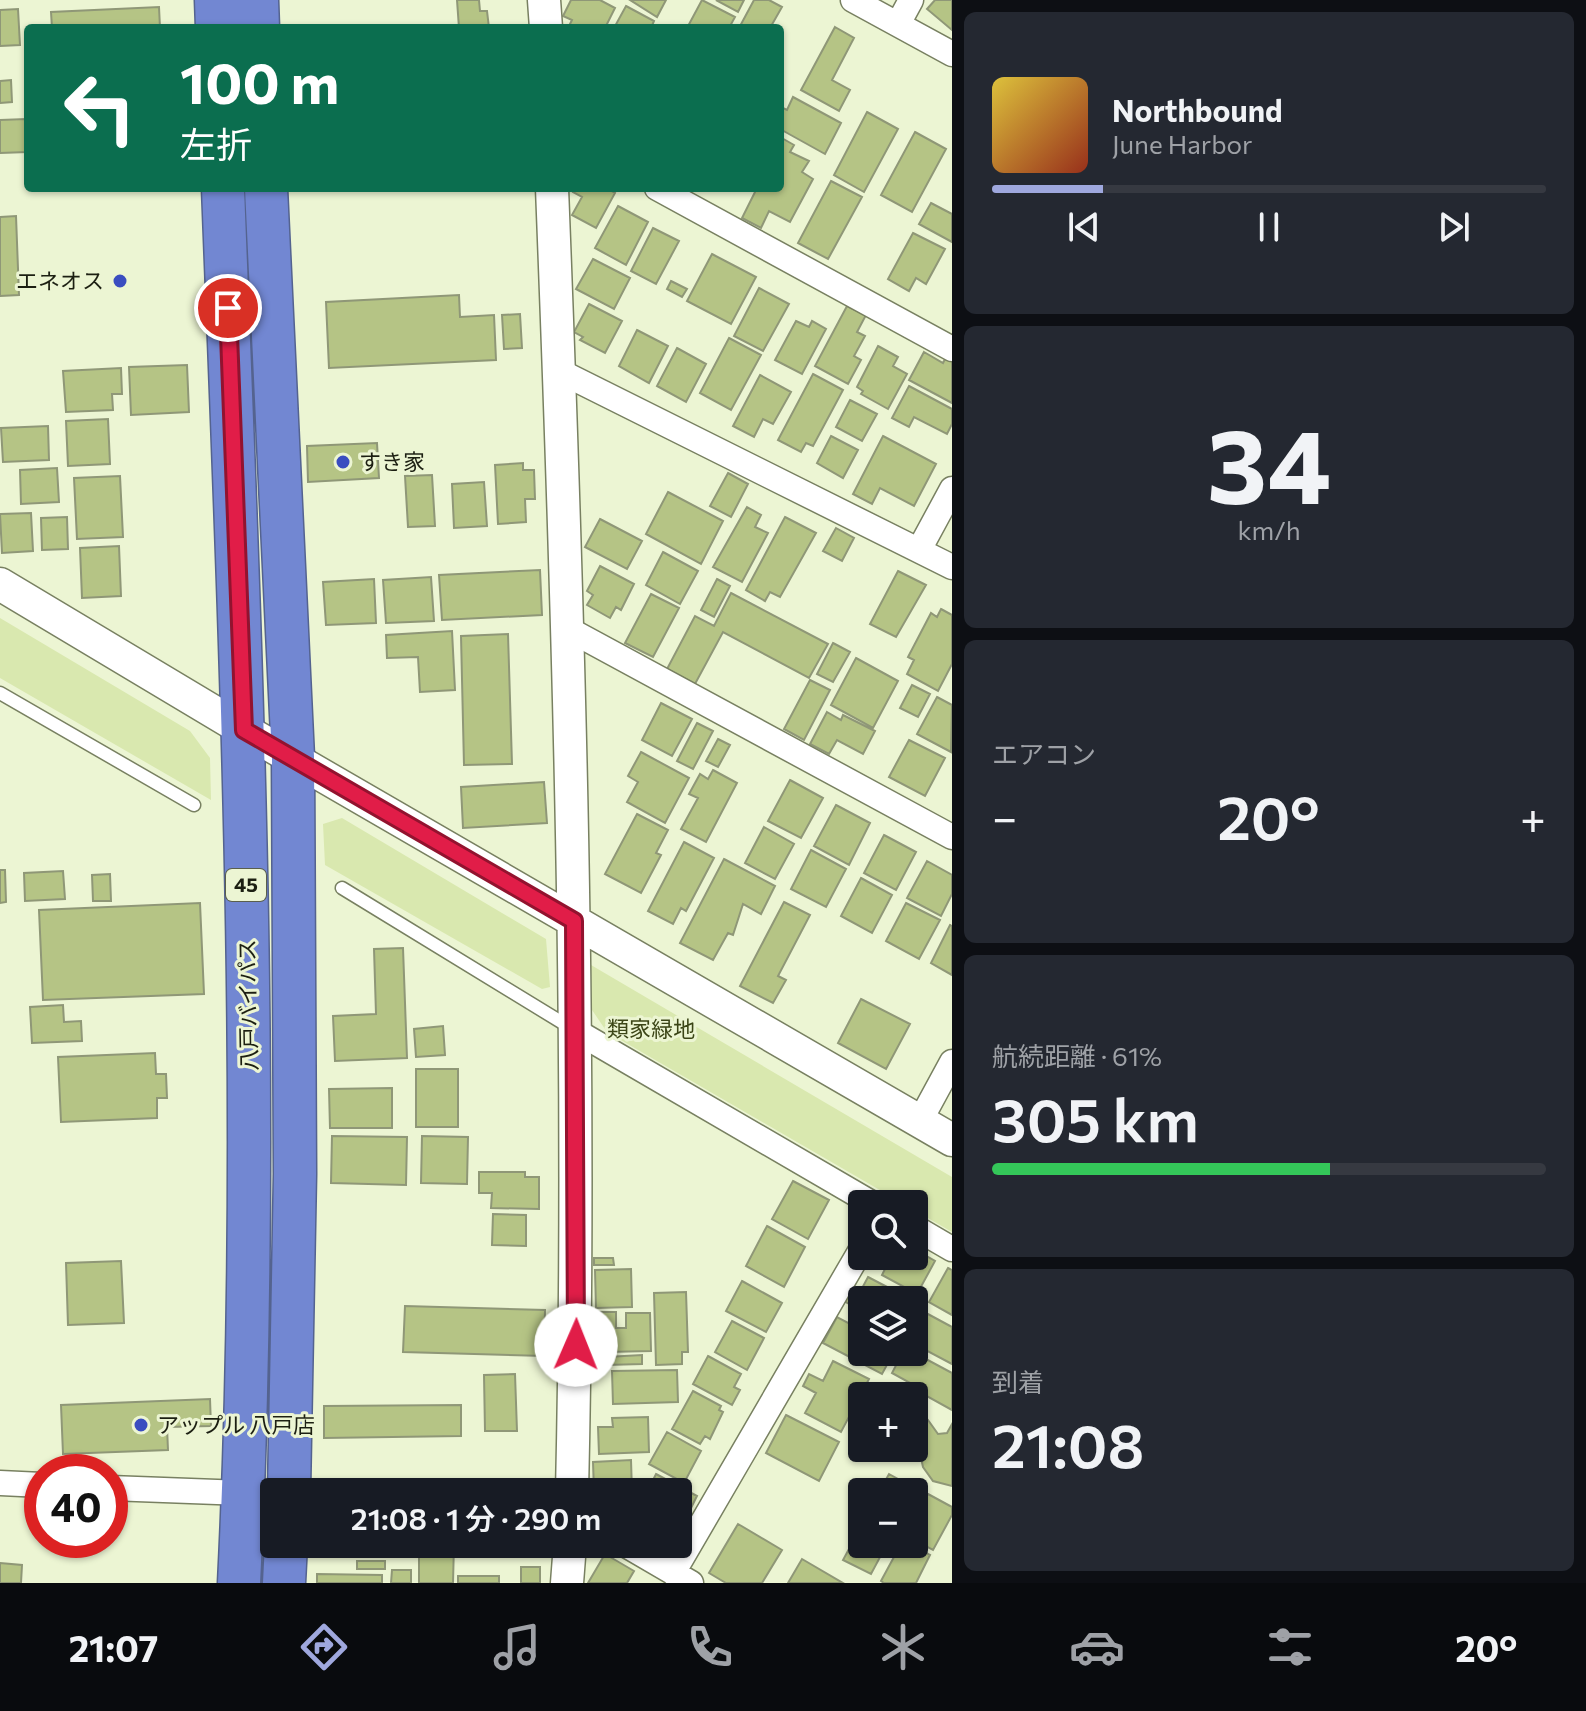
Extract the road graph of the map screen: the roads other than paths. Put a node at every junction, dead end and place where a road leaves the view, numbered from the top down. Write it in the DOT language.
graph roads {
  1 [pos="216,0"];
  2 [pos="257,0"];
  3 [pos="544,0"];
  4 [pos="853,0"];
  5 [pos="911,0"];
  6 [pos="217,24"];
  7 [pos="258,24"];
  8 [pos="546,24"];
  9 [pos="898,24"];
  10 [pos="952,54"];
  11 [pos="223,192"];
  12 [pos="266,192"];
  13 [pos="552,192"];
  14 [pos="664,192"];
  15 [pos="952,349"];
  16 [pos="559,371"];
  17 [pos="952,489"];
  18 [pos="919,550"];
  19 [pos="952,567"];
  20 [pos="0,584"];
  21 [pos="568,629"];
  22 [pos="0,693"];
  23 [pos="244,730"];
  24 [pos="293,757"];
  25 [pos="194,805"];
  26 [pos="952,837"];
  27 [pos="342,888"];
  28 [pos="574,921"];
  29 [pos="574,1030"];
  30 [pos="952,1062"];
  31 [pos="920,1121"];
  32 [pos="952,1140"];
  33 [pos="849,1190"];
  34 [pos="928,1235"];
  35 [pos="952,1249"];
  36 [pos="850,1270"];
  37 [pos="289,1478"];
  38 [pos="572,1478"];
  39 [pos="0,1483"];
  40 [pos="24,1484"];
  41 [pos="128,1489"];
  42 [pos="244,1493"];
  43 [pos="285,1558"];
  44 [pos="569,1558"];
  45 [pos="648,1558"];
  46 [pos="682,1578"];
  47 [pos="239,1583"];
  48 [pos="284,1583"];
  49 [pos="567,1583"];
  1 -- 6 [label="highway"];
  2 -- 7 [label="highway"];
  3 -- 8 [label="street"];
  4 -- 9 [label="street"];
  5 -- 9 [label="street"];
  9 -- 10 [label="street"];
  11 -- 23 [label="highway, 八戸バイパス / 45"];
  12 -- 24 [label="highway, 八戸バイパス / 45"];
  13 -- 16 [label="street"];
  14 -- 15 [label="street"];
  16 -- 18 [label="street"];
  16 -- 21 [label="street"];
  17 -- 18 [label="street"];
  18 -- 19 [label="street"];
  20 -- 23 [label="street"];
  21 -- 26 [label="street"];
  21 -- 28 [label="street"];
  22 -- 25 [label="lane"];
  23 -- 24 [label="street"];
  23 -- 42 [label="highway, 八戸バイパス / 45"];
  24 -- 28 [label="street"];
  24 -- 37 [label="highway, 八戸バイパス / 45"];
  27 -- 29 [label="lane"];
  28 -- 29 [label="street"];
  28 -- 31 [label="street"];
  29 -- 33 [label="street"];
  29 -- 38 [label="street"];
  30 -- 31 [label="street"];
  31 -- 32 [label="street"];
  34 -- 35 [label="street"];
  36 -- 46 [label="street"];
  39 -- 40 [label="street"];
  41 -- 42 [label="street"];
  42 -- 47 [label="highway, 八戸バイパス / 45"];
  43 -- 48 [label="highway"];
  44 -- 49 [label="street"];
  45 -- 46 [label="street"];
}
